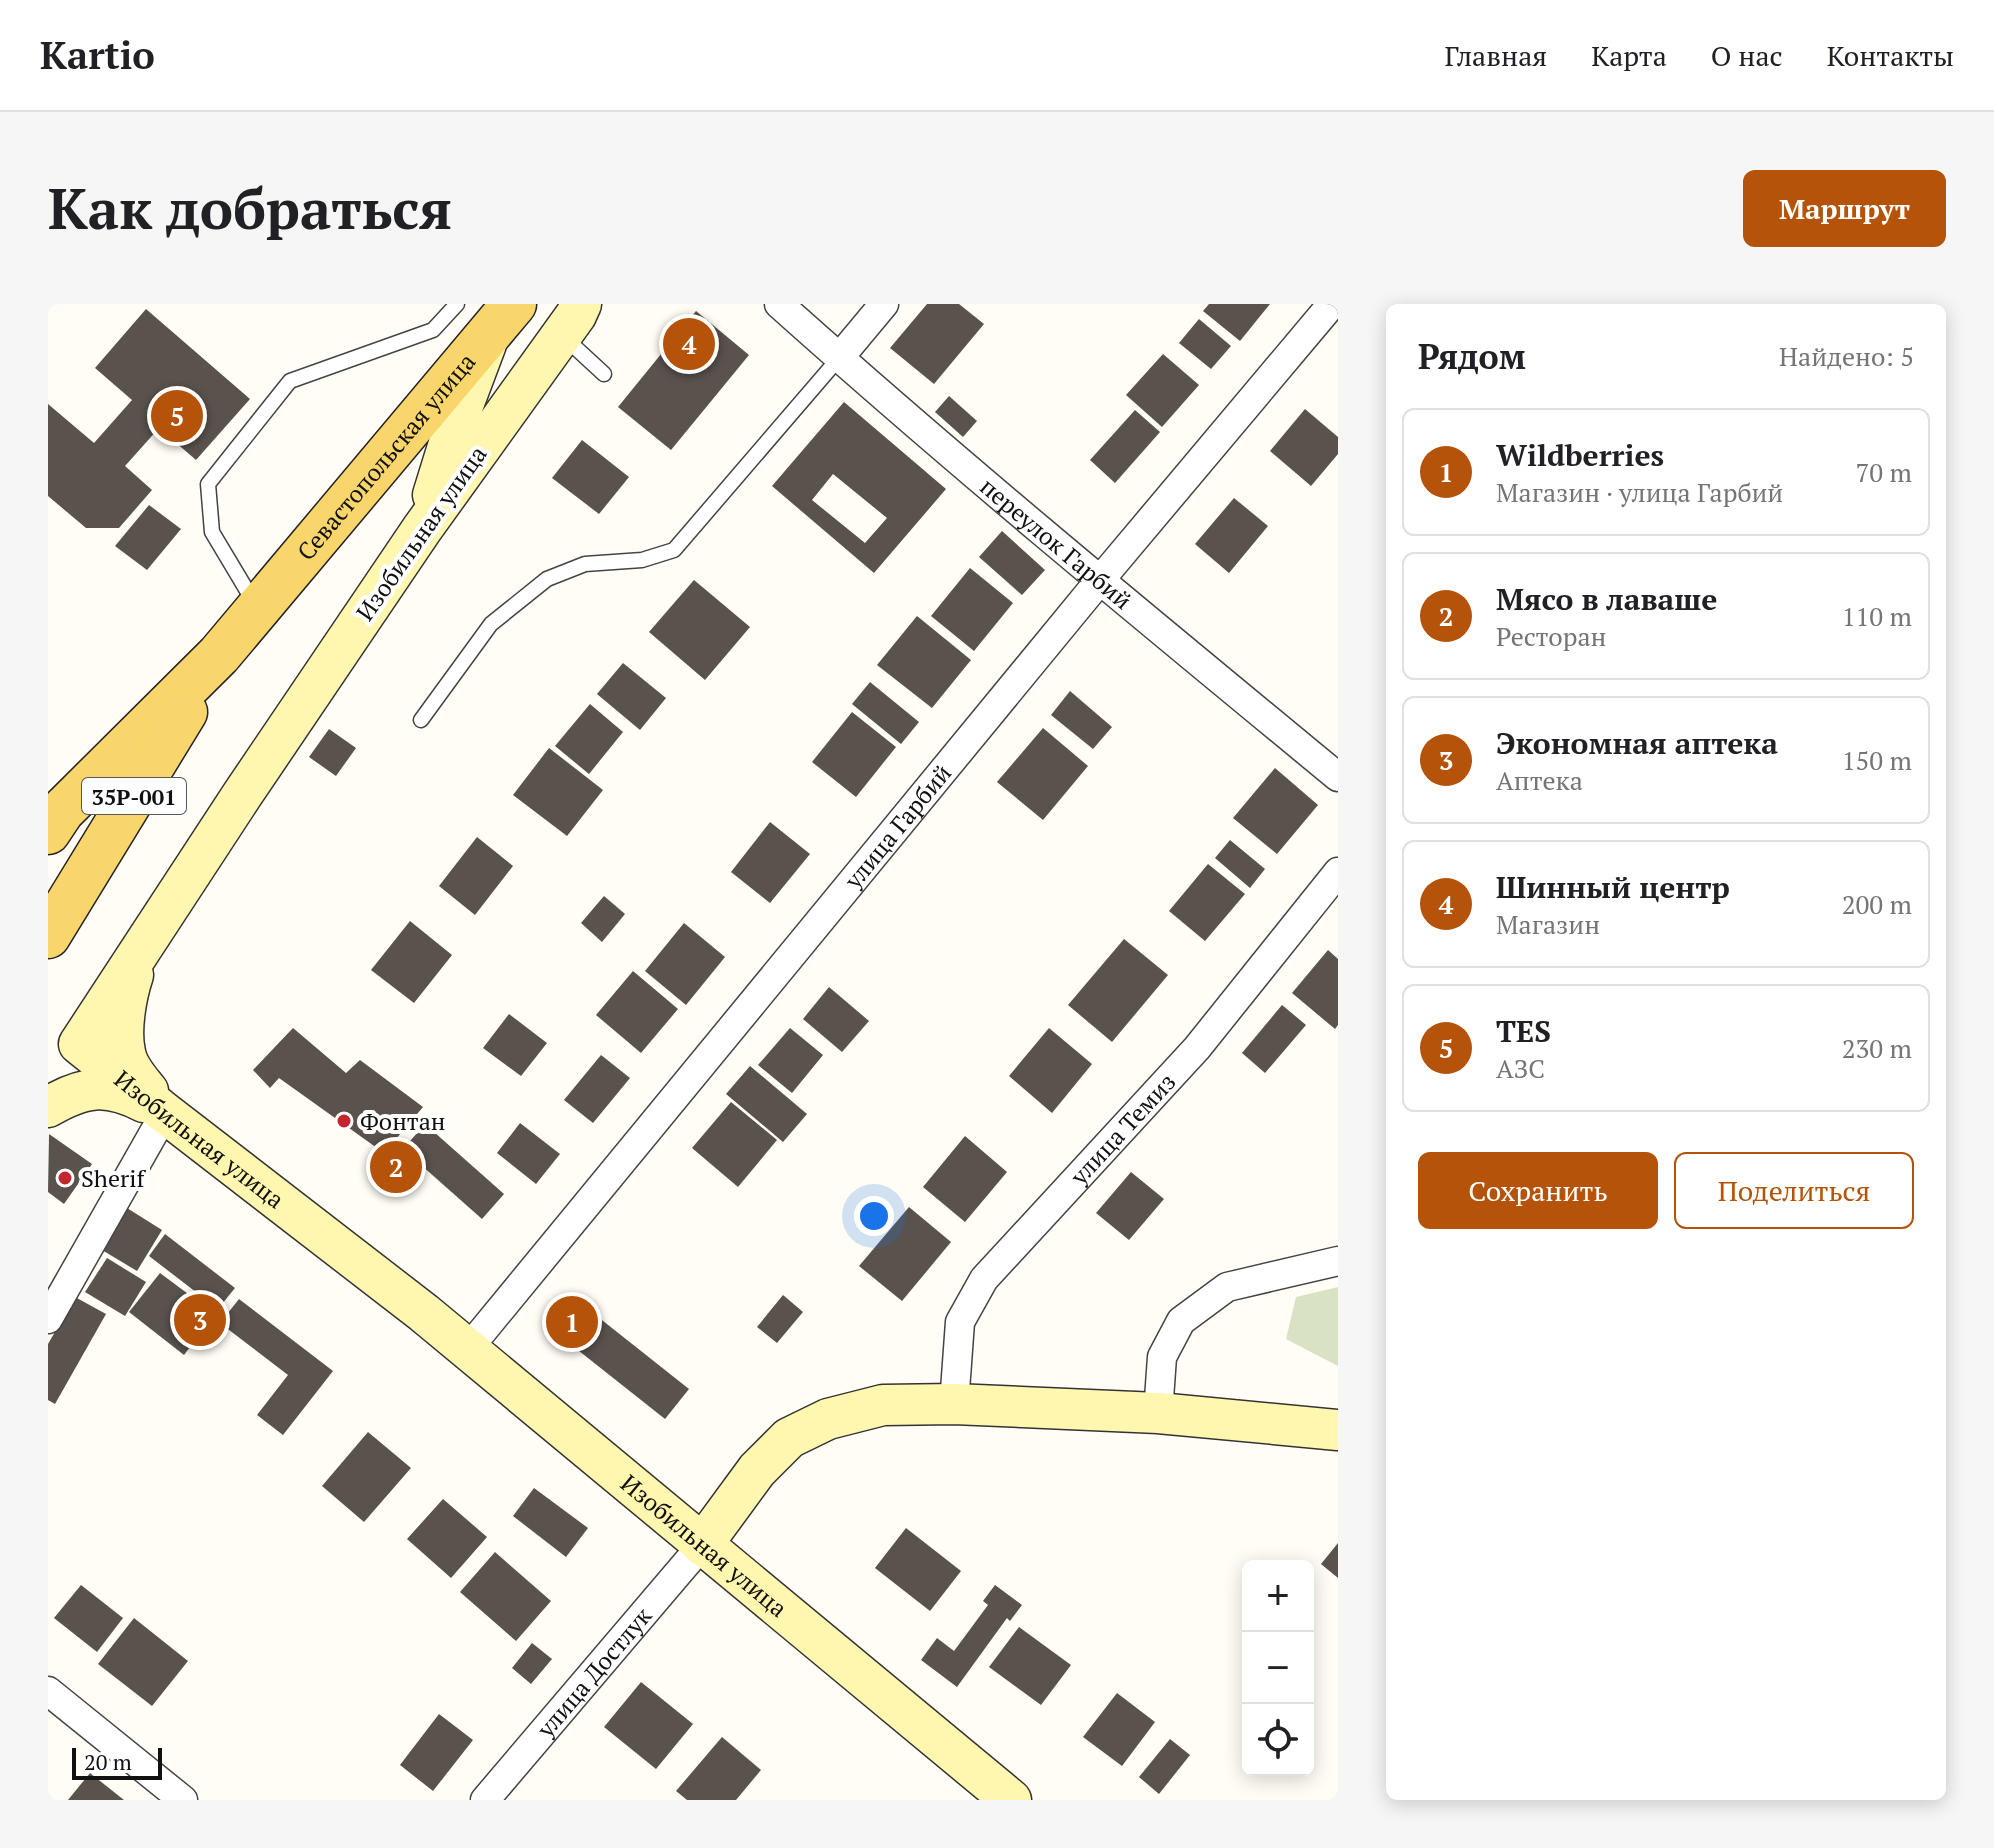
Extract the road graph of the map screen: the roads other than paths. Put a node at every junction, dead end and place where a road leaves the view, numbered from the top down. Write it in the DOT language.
graph roads {
  1 [pos="457,304"];
  2 [pos="779,304"];
  3 [pos="884,304"];
  4 [pos="1332,304"];
  5 [pos="503,317"];
  6 [pos="571,320"];
  7 [pos="839,358"];
  8 [pos="604,374"];
  9 [pos="422,529"];
  10 [pos="1100,580"];
  11 [pos="257,607"];
  12 [pos="219,655"];
  13 [pos="421,720"];
  14 [pos="1338,777"];
  15 [pos="53,819"];
  16 [pos="1338,872"];
  17 [pos="152,932"];
  18 [pos="48,936"];
  19 [pos="79,1044"];
  20 [pos="48,1089"];
  21 [pos="48,1107"];
  22 [pos="165,1113"];
  23 [pos="1338,1261"];
  24 [pos="48,1319"];
  25 [pos="467,1350"];
  26 [pos="954,1404"];
  27 [pos="1158,1413"];
  28 [pos="1338,1430"];
  29 [pos="702,1545"];
  30 [pos="48,1691"];
  31 [pos="183,1800"];
  32 [pos="485,1800"];
  33 [pos="1011,1800"];
  1 -- 11 [label="lane"];
  2 -- 7 [label="street, переулок Гарбий"];
  3 -- 7 [label="street"];
  4 -- 10 [label="street, улица Гарбий"];
  5 -- 9 [label="main road"];
  5 -- 11 [label="main road, Севастопольская улица"];
  6 -- 8 [label="lane"];
  6 -- 9 [label="main road, Изобильная улица"];
  7 -- 10 [label="street, переулок Гарбий"];
  7 -- 13 [label="lane"];
  9 -- 17 [label="main road, Изобильная улица"];
  10 -- 14 [label="street, переулок Гарбий"];
  10 -- 25 [label="street, улица Гарбий"];
  11 -- 12 [label="main road, Севастопольская улица"];
  12 -- 15 [label="main road, 35Р-001"];
  12 -- 18 [label="main road, 35Р-001"];
  16 -- 26 [label="street, улица Темиз"];
  17 -- 19 [label="main road, Изобильная улица"];
  17 -- 22 [label="main road"];
  19 -- 20 [label="main road"];
  19 -- 22 [label="main road, Изобильная улица"];
  21 -- 22 [label="main road"];
  22 -- 24 [label="street"];
  22 -- 25 [label="main road, Изобильная улица"];
  23 -- 27 [label="street"];
  25 -- 29 [label="main road, Изобильная улица"];
  26 -- 27 [label="main road"];
  26 -- 29 [label="main road"];
  27 -- 28 [label="main road"];
  29 -- 32 [label="street, улица Достлук"];
  29 -- 33 [label="main road, Изобильная улица"];
  30 -- 31 [label="street"];
}
